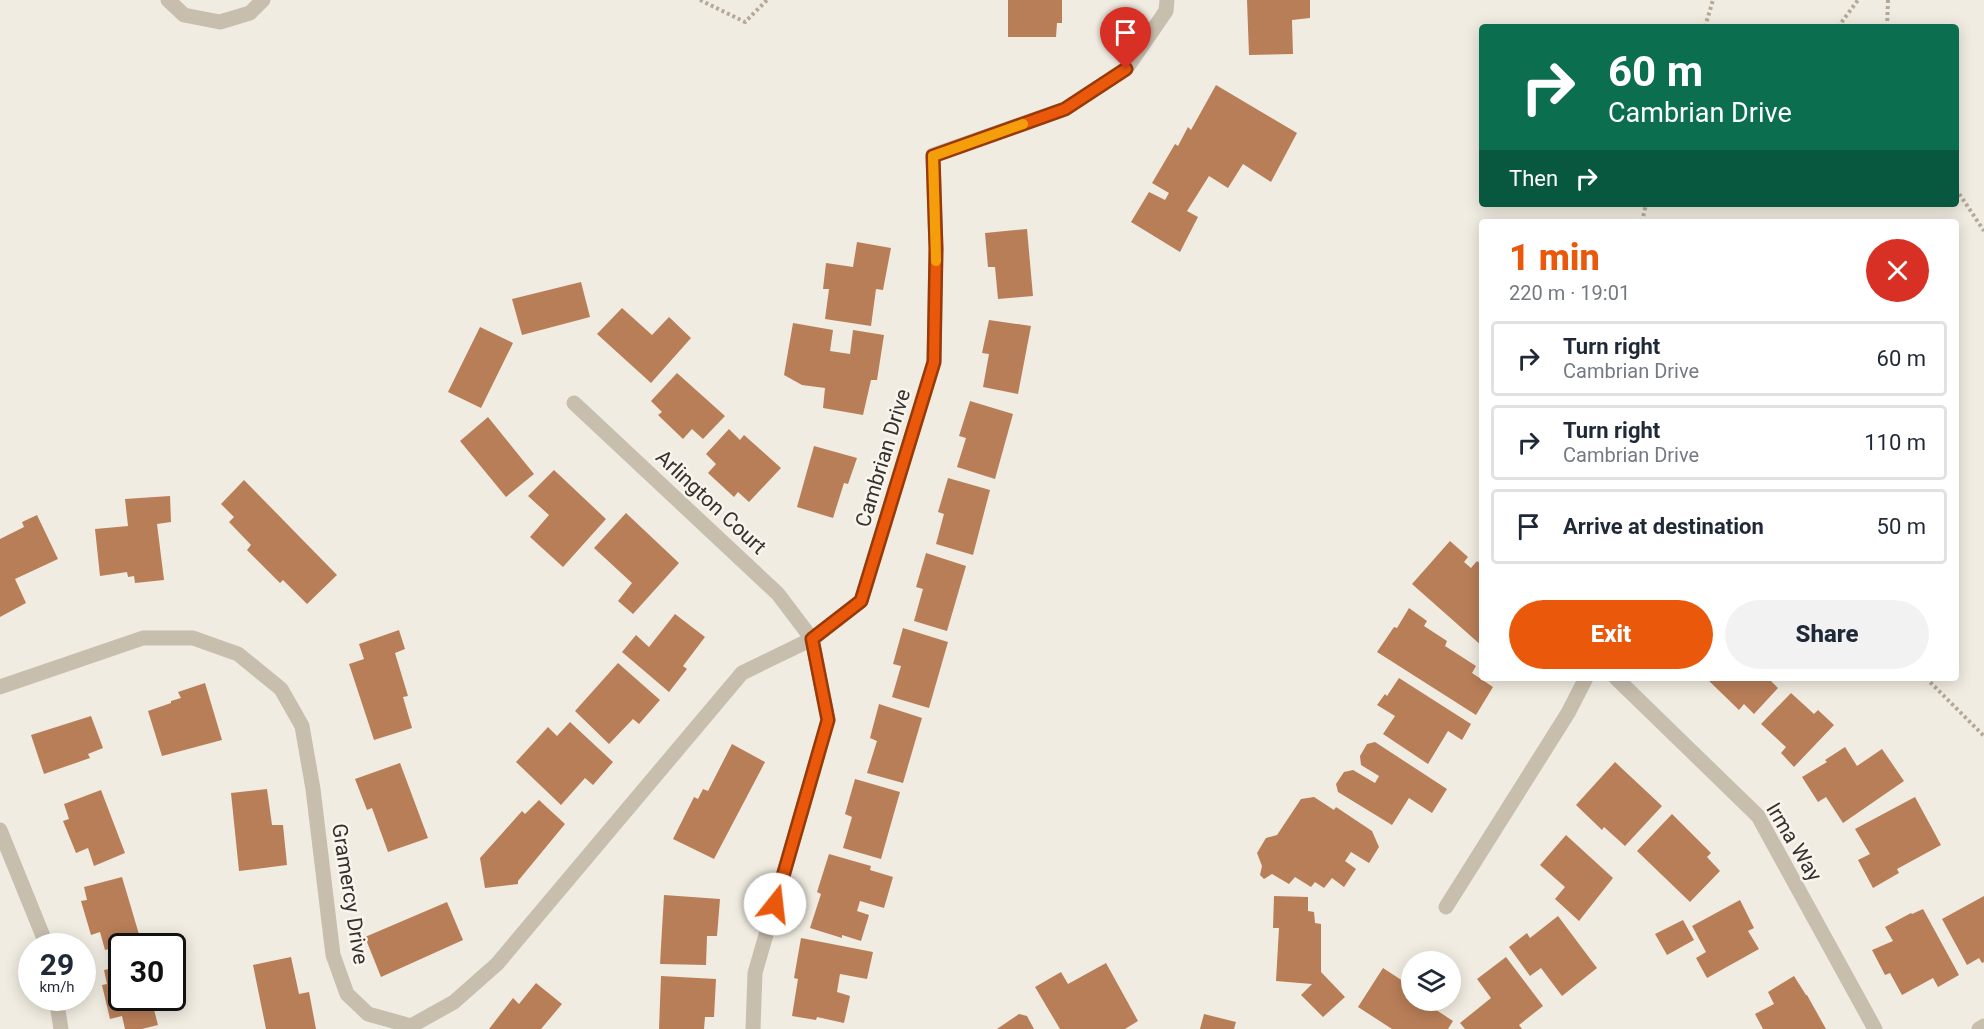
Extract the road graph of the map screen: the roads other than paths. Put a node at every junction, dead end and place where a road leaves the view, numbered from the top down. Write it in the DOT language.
graph roads {
  1 [pos="168,0"];
  2 [pos="262,0"];
  3 [pos="1167,0"];
  4 [pos="574,403"];
  5 [pos="812,639"];
  6 [pos="1584,681"];
  7 [pos="1619,681"];
  8 [pos="0,687"];
  9 [pos="0,830"];
  10 [pos="1446,907"];
  11 [pos="42,933"];
  12 [pos="58,1011"];
  13 [pos="1984,1026"];
  14 [pos="61,1029"];
  15 [pos="753,1029"];
  16 [pos="1875,1029"];
  17 [pos="1979,1029"];
  1 -- 2 [label="street"];
  3 -- 5 [label="street, Cambrian Drive"];
  4 -- 5 [label="street, Arlington Court"];
  5 -- 8 [label="street, Gramercy Drive"];
  5 -- 15 [label="street"];
  6 -- 10 [label="street"];
  7 -- 16 [label="street, Irma Way"];
  9 -- 11 [label="street"];
  12 -- 14 [label="street"];
  13 -- 17 [label="street"];
}
